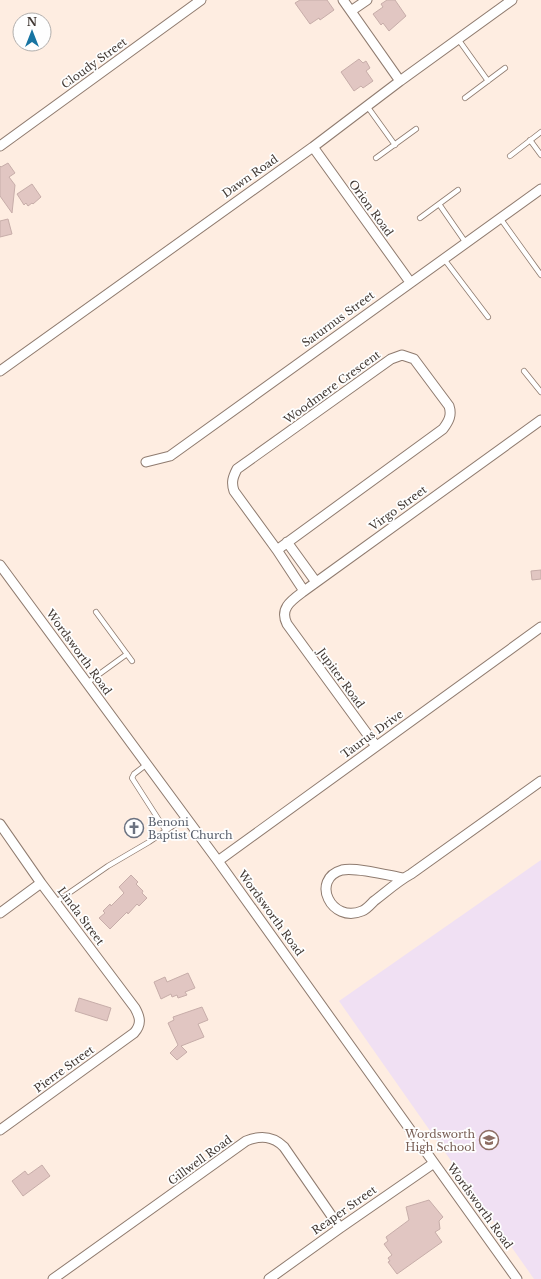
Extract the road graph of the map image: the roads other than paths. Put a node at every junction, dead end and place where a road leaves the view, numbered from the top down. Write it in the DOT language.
graph roads {
  1 [pos="201,0"];
  2 [pos="343,0"];
  3 [pos="367,0"];
  4 [pos="512,0"];
  5 [pos="351,11"];
  6 [pos="458,39"];
  7 [pos="506,68"];
  8 [pos="400,81"];
  9 [pos="488,81"];
  10 [pos="465,98"];
  11 [pos="367,106"];
  12 [pos="416,129"];
  13 [pos="541,132"];
  14 [pos="530,140"];
  15 [pos="394,145"];
  16 [pos="0,146"];
  17 [pos="313,147"];
  18 [pos="541,155"];
  19 [pos="510,156"];
  20 [pos="376,158"];
  21 [pos="541,189"];
  22 [pos="458,190"];
  23 [pos="440,204"];
  24 [pos="420,218"];
  25 [pos="500,218"];
  26 [pos="466,243"];
  27 [pos="444,259"];
  28 [pos="541,275"];
  29 [pos="410,282"];
  30 [pos="488,317"];
  31 [pos="524,370"];
  32 [pos="0,371"];
  33 [pos="541,392"];
  34 [pos="541,420"];
  35 [pos="146,462"];
  36 [pos="287,542"];
  37 [pos="276,550"];
  38 [pos="0,565"];
  39 [pos="316,582"];
  40 [pos="304,591"];
  41 [pos="96,612"];
  42 [pos="287,624"];
  43 [pos="541,627"];
  44 [pos="127,654"];
  45 [pos="132,662"];
  46 [pos="87,683"];
  47 [pos="376,746"];
  48 [pos="147,764"];
  49 [pos="541,781"];
  50 [pos="186,817"];
  51 [pos="0,824"];
  52 [pos="166,831"];
  53 [pos="218,861"];
  54 [pos="403,878"];
  55 [pos="41,883"];
  56 [pos="56,902"];
  57 [pos="0,913"];
  58 [pos="140,1024"];
  59 [pos="0,1130"];
  60 [pos="434,1163"];
  61 [pos="340,1228"];
  62 [pos="54,1279"];
  63 [pos="269,1279"];
  64 [pos="516,1279"];
  1 -- 16 [label="street, Cloudy Street"];
  2 -- 5 [label="street"];
  3 -- 5 [label="street"];
  4 -- 6 [label="street, Dawn Road"];
  5 -- 8 [label="street"];
  6 -- 8 [label="street, Dawn Road"];
  6 -- 9 [label="lane"];
  7 -- 9 [label="lane"];
  8 -- 11 [label="street, Dawn Road"];
  9 -- 10 [label="lane"];
  11 -- 15 [label="lane"];
  11 -- 17 [label="street, Dawn Road"];
  12 -- 15 [label="lane"];
  13 -- 14 [label="lane"];
  14 -- 18 [label="lane"];
  14 -- 19 [label="lane"];
  15 -- 20 [label="lane"];
  17 -- 29 [label="street, Orion Road"];
  17 -- 32 [label="street, Dawn Road"];
  21 -- 25 [label="street, Saturnus Street"];
  22 -- 23 [label="lane"];
  23 -- 24 [label="lane"];
  23 -- 26 [label="lane"];
  25 -- 26 [label="street, Saturnus Street"];
  25 -- 28 [label="lane"];
  26 -- 27 [label="street, Saturnus Street"];
  27 -- 29 [label="street, Saturnus Street"];
  27 -- 30 [label="lane"];
  29 -- 35 [label="street, Saturnus Street"];
  31 -- 33 [label="lane"];
  34 -- 39 [label="street, Virgo Street"];
  36 -- 37 [label="street, Woodmere Crescent"];
  36 -- 37 [label="street, Woodmere Crescent"];
  36 -- 39 [label="street"];
  37 -- 40 [label="street, Woodmere Crescent"];
  38 -- 46 [label="street, Wordsworth Road"];
  39 -- 40 [label="street, Virgo Street"];
  40 -- 42 [label="street, Virgo Street"];
  41 -- 44 [label="lane"];
  42 -- 47 [label="street, Jupiter Road"];
  43 -- 47 [label="street, Taurus Drive"];
  44 -- 45 [label="lane"];
  44 -- 46 [label="lane"];
  46 -- 48 [label="street, Wordsworth Road"];
  47 -- 53 [label="street, Taurus Drive"];
  48 -- 50 [label="street, Wordsworth Road"];
  48 -- 52 [label="lane"];
  49 -- 54 [label="street"];
  50 -- 52 [label="lane"];
  50 -- 53 [label="street, Wordsworth Road"];
  51 -- 55 [label="street, Linda Street"];
  52 -- 56 [label="lane"];
  53 -- 60 [label="street, Wordsworth Road"];
  54 -- 54 [label="street"];
  55 -- 56 [label="street, Linda Street"];
  55 -- 57 [label="street"];
  56 -- 58 [label="street, Linda Street"];
  58 -- 59 [label="street, Pierre Street"];
  60 -- 61 [label="street, Reaper Street"];
  60 -- 64 [label="street, Wordsworth Road"];
  61 -- 62 [label="street, Gillwell Road"];
  61 -- 63 [label="street, Reaper Street"];
}
